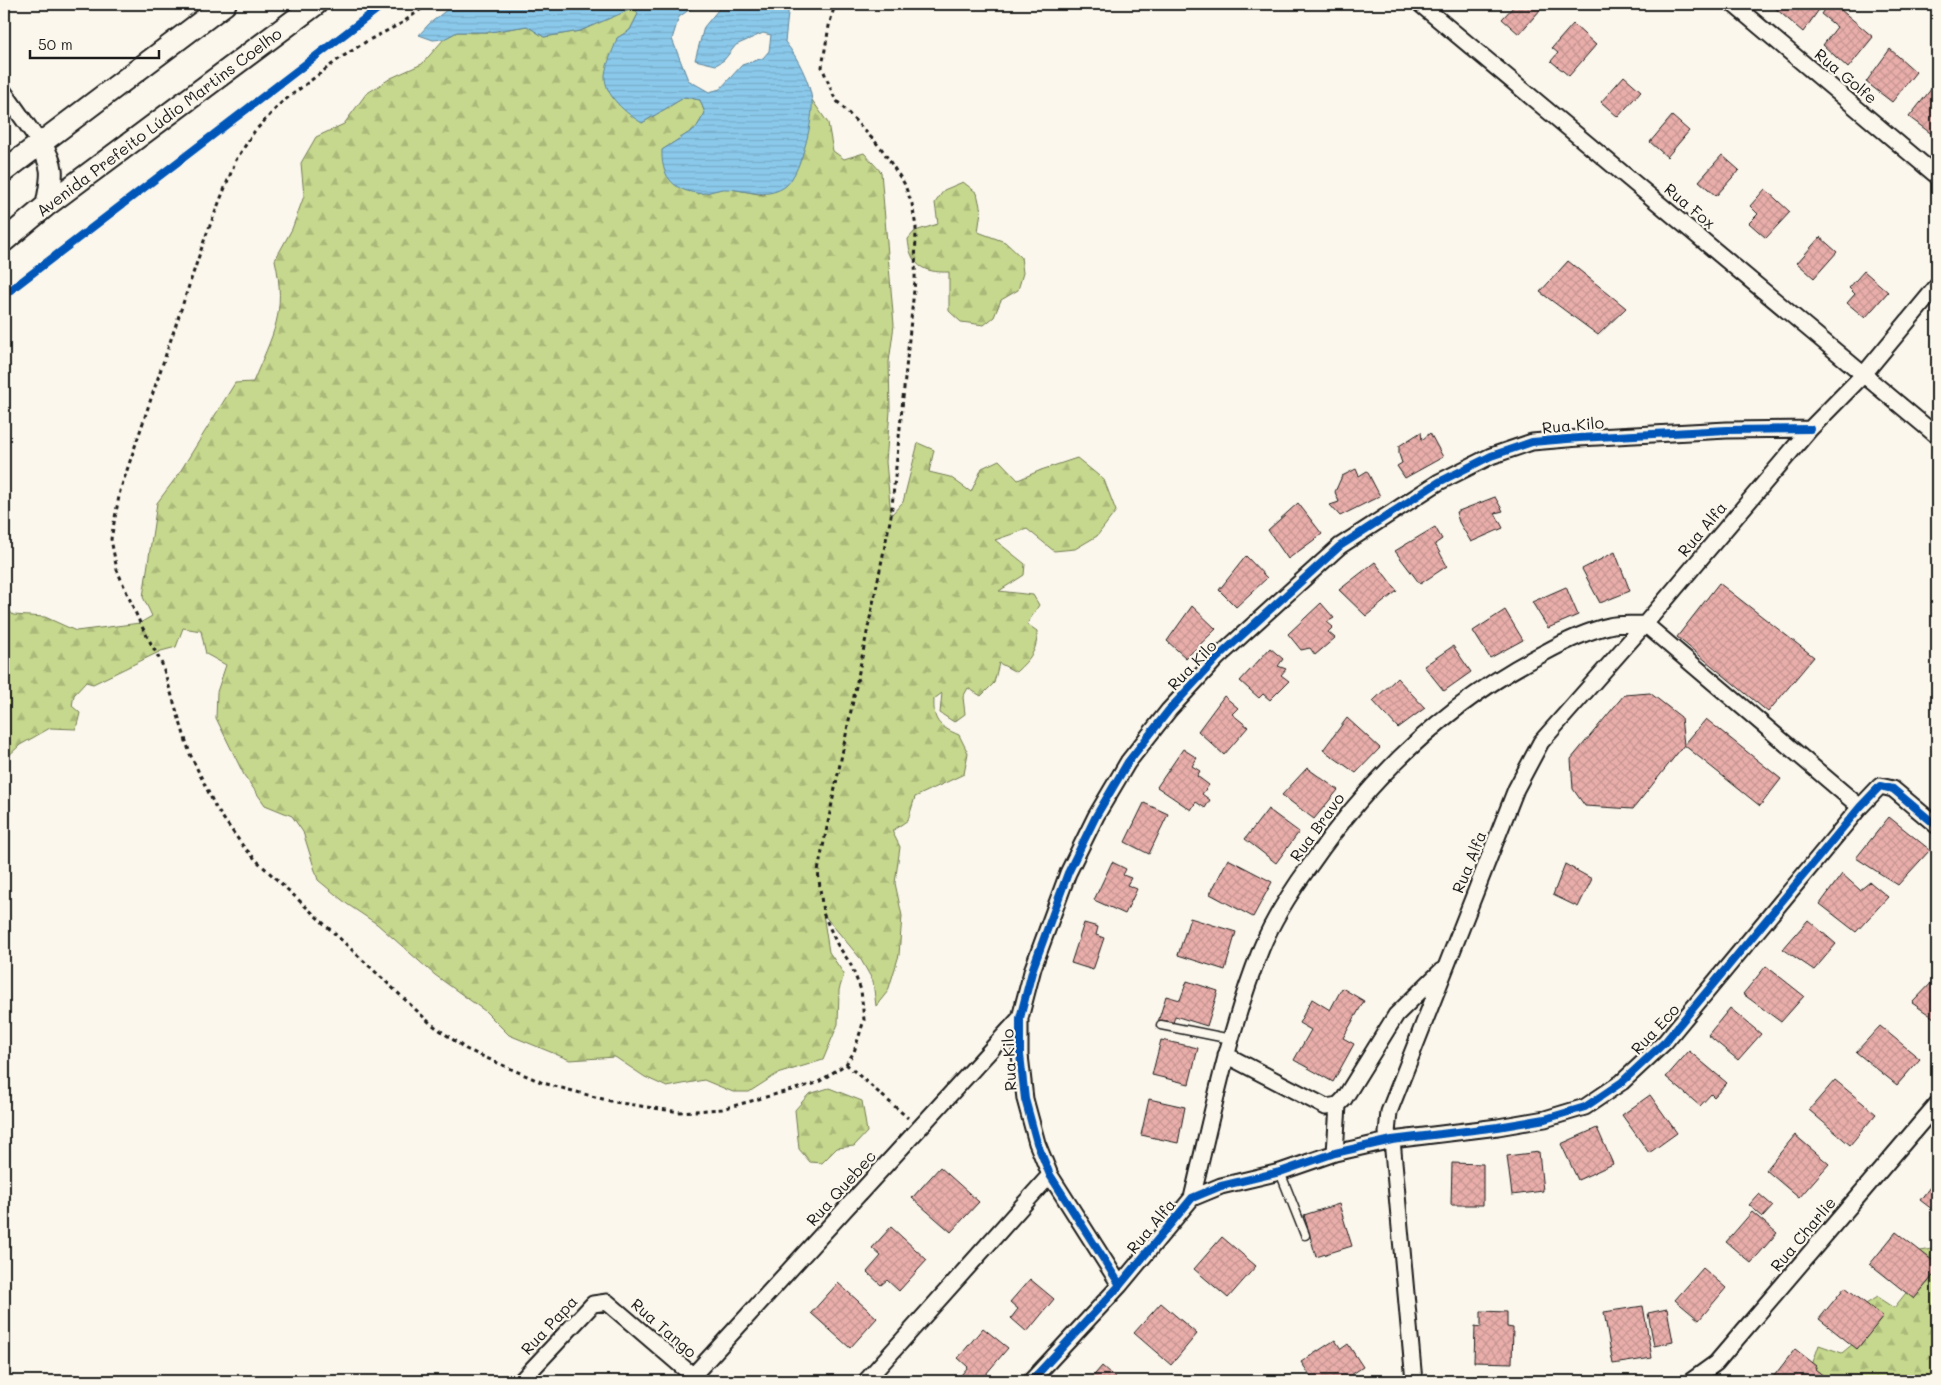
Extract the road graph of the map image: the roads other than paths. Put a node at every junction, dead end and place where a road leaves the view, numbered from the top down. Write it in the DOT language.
graph roads {
  1 [pos="225,4"];
  2 [pos="316,4"];
  3 [pos="1420,4"];
  4 [pos="1733,4"];
  5 [pos="4,92"];
  6 [pos="40,142"];
  7 [pos="4,171"];
  8 [pos="1937,176"];
  9 [pos="47,205"];
  10 [pos="4,241"];
  11 [pos="1937,286"];
  12 [pos="1864,374"];
  13 [pos="1810,429"];
  14 [pos="1937,436"];
  15 [pos="1645,624"];
  16 [pos="1860,807"];
  17 [pos="1937,826"];
  18 [pos="1444,968"];
  19 [pos="1020,1018"];
  20 [pos="1161,1025"];
  21 [pos="1232,1039"];
  22 [pos="1226,1055"];
  23 [pos="1937,1104"];
  24 [pos="1338,1105"];
  25 [pos="1392,1140"];
  26 [pos="1335,1153"];
  27 [pos="1280,1172"];
  28 [pos="1050,1175"];
  29 [pos="1192,1198"];
  30 [pos="1305,1235"];
  31 [pos="1120,1285"];
  32 [pos="607,1302"];
  33 [pos="693,1379"];
  34 [pos="521,1381"];
  35 [pos="866,1381"];
  36 [pos="1032,1381"];
  37 [pos="1414,1381"];
  38 [pos="1692,1381"];
  1 -- 6 [label="main road"];
  2 -- 9 [label="main road, Avenida Prefeito Lúdio Martins Coelho"];
  3 -- 12 [label="street, Rua Fox"];
  4 -- 8 [label="street, Rua Golfe"];
  5 -- 6 [label="street"];
  6 -- 7 [label="main road"];
  6 -- 9 [label="main road"];
  9 -- 10 [label="main road, Avenida Prefeito Lúdio Martins Coelho"];
  11 -- 12 [label="street, Rua Alfa"];
  12 -- 13 [label="street, Rua Alfa"];
  12 -- 14 [label="street, Rua Fox"];
  13 -- 15 [label="street, Rua Alfa"];
  13 -- 19 [label="street, Rua Kilo"];
  15 -- 16 [label="street"];
  15 -- 18 [label="street, Rua Alfa"];
  15 -- 21 [label="street, Rua Bravo"];
  16 -- 17 [label="street, Rua Eco"];
  16 -- 25 [label="street, Rua Eco"];
  18 -- 24 [label="street"];
  18 -- 25 [label="street, Rua Alfa"];
  19 -- 28 [label="street, Rua Kilo"];
  19 -- 33 [label="street, Rua Quebec"];
  20 -- 21 [label="lane"];
  21 -- 22 [label="street, Rua Bravo"];
  22 -- 24 [label="street"];
  22 -- 29 [label="street, Rua Bravo"];
  23 -- 38 [label="street, Rua Charlie"];
  24 -- 26 [label="street"];
  25 -- 26 [label="street, Rua Alfa"];
  25 -- 37 [label="street"];
  26 -- 27 [label="street, Rua Alfa"];
  27 -- 29 [label="street, Rua Alfa"];
  27 -- 30 [label="lane"];
  28 -- 31 [label="street, Rua Kilo"];
  28 -- 35 [label="street"];
  29 -- 31 [label="street, Rua Alfa"];
  31 -- 36 [label="street, Rua Alfa"];
  32 -- 33 [label="street, Rua Tango"];
  32 -- 34 [label="street, Rua Papa"];
}
